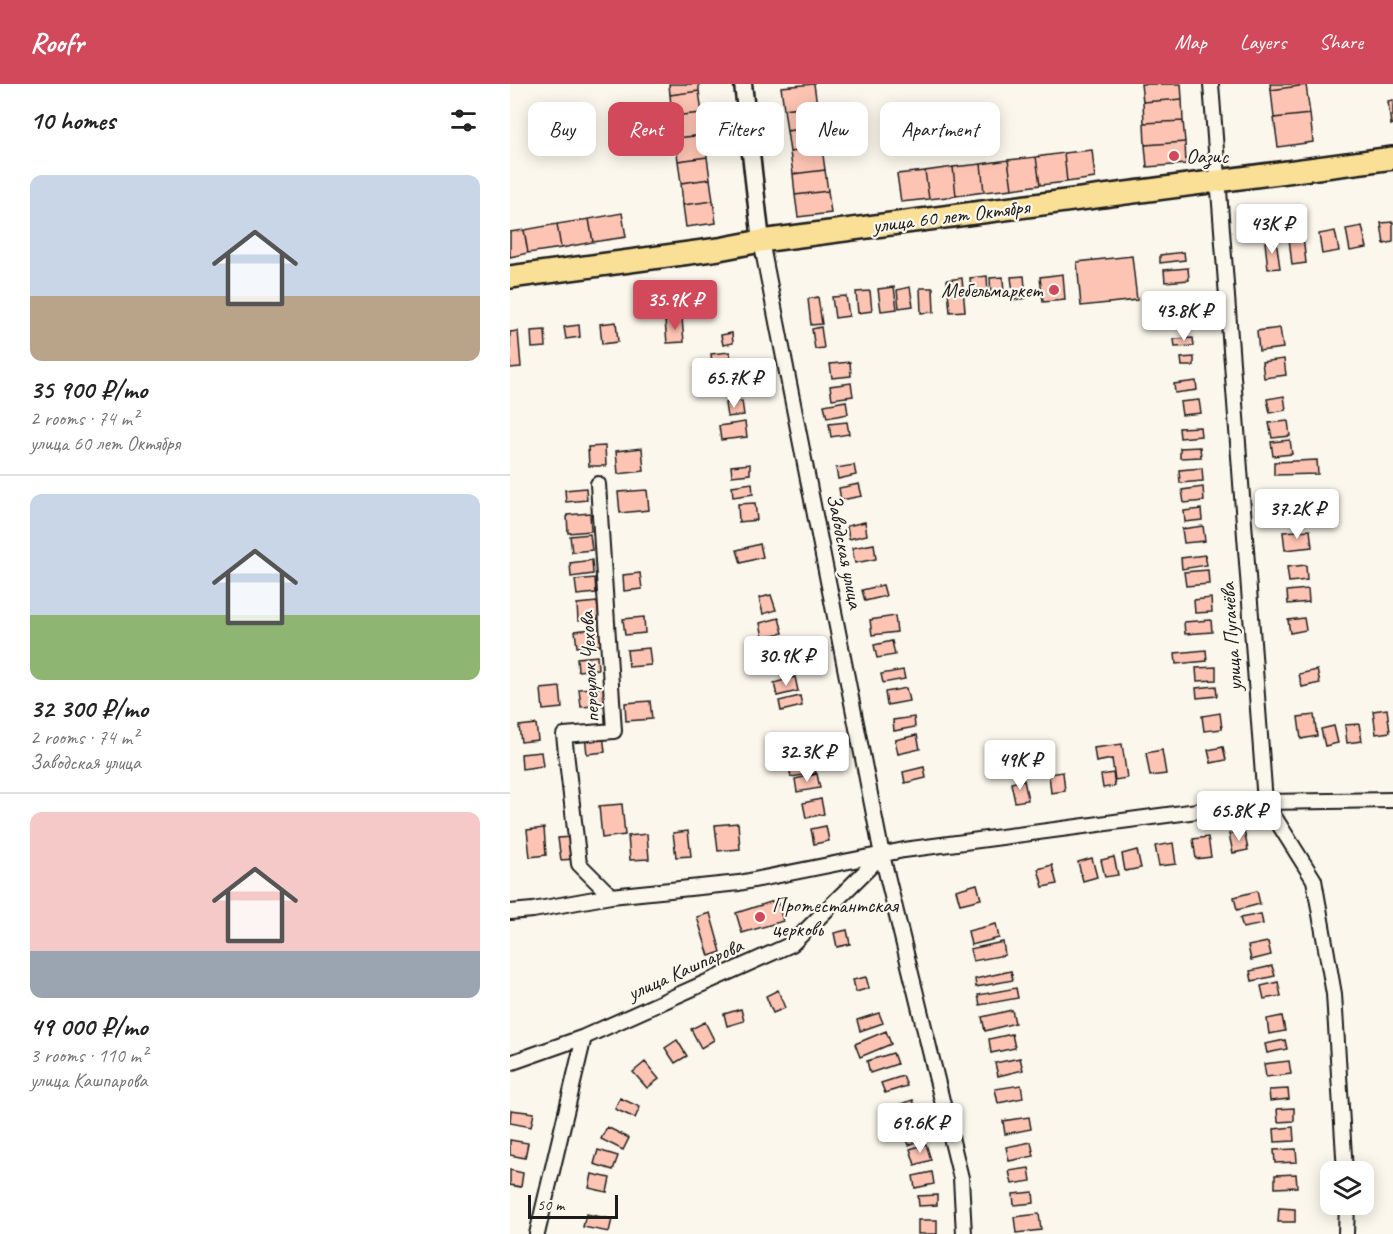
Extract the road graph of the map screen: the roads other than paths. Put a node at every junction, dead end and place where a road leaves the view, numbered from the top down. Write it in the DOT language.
graph roads {
  1 [pos="743,84"];
  2 [pos="1211,84"];
  3 [pos="1393,158"];
  4 [pos="1217,182"];
  5 [pos="761,241"];
  6 [pos="510,277"];
  7 [pos="598,484"];
  8 [pos="1393,800"];
  9 [pos="1265,802"];
  10 [pos="882,855"];
  11 [pos="611,896"];
  12 [pos="510,912"];
  13 [pos="584,1037"];
  14 [pos="510,1063"];
  15 [pos="1345,1161"];
  16 [pos="1347,1215"];
  17 [pos="537,1234"];
  18 [pos="964,1234"];
  19 [pos="1346,1234"];
  1 -- 5 [label="street, Заводская улица"];
  2 -- 4 [label="street, улица Пугачёва"];
  3 -- 4 [label="main road, улица 60 лет Октября"];
  4 -- 5 [label="main road, улица 60 лет Октября"];
  4 -- 9 [label="street, улица Пугачёва"];
  5 -- 6 [label="main road, улица 60 лет Октября"];
  5 -- 10 [label="street, Заводская улица"];
  7 -- 11 [label="street, переулок Чехова"];
  8 -- 9 [label="street"];
  9 -- 10 [label="street"];
  9 -- 15 [label="street, улица Пугачёва"];
  10 -- 11 [label="street"];
  10 -- 13 [label="street, улица Кашпарова"];
  10 -- 18 [label="street, Заводская улица"];
  11 -- 12 [label="street"];
  13 -- 14 [label="street, улица Кашпарова"];
  13 -- 17 [label="street"];
  16 -- 19 [label="street"];
}
